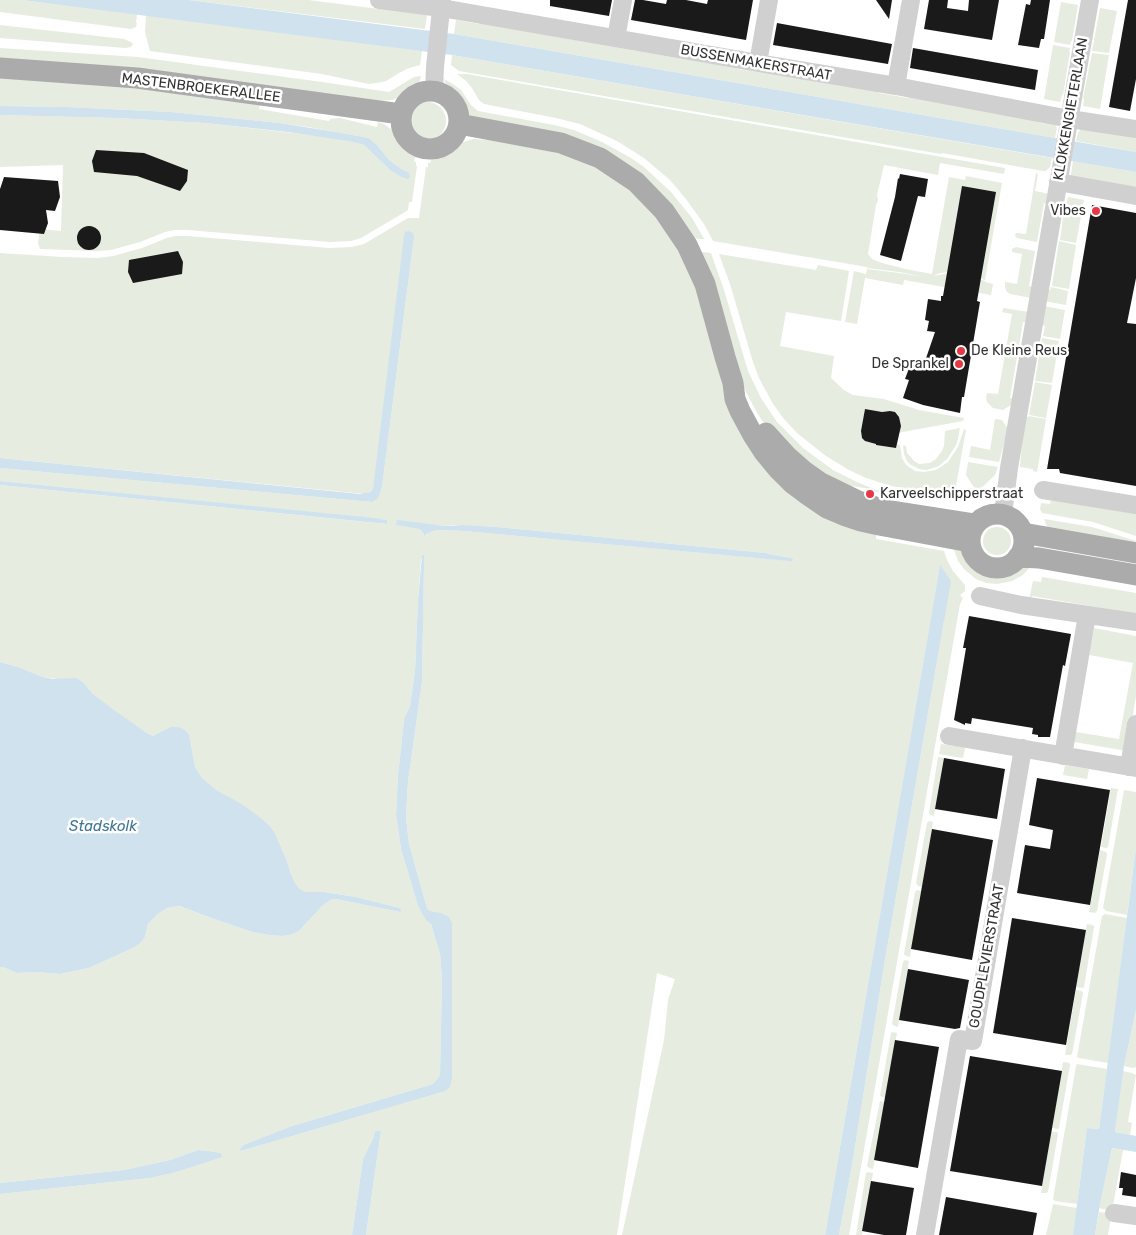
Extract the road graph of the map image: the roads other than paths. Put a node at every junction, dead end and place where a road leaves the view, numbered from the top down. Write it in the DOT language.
graph roads {
  1 [pos="379,0"];
  2 [pos="623,0"];
  3 [pos="769,0"];
  4 [pos="911,0"];
  5 [pos="1090,0"];
  6 [pos="442,4"];
  7 [pos="616,38"];
  8 [pos="758,63"];
  9 [pos="0,68"];
  10 [pos="896,86"];
  11 [pos="434,90"];
  12 [pos="401,114"];
  13 [pos="1069,123"];
  14 [pos="459,124"];
  15 [pos="1136,129"];
  16 [pos="1059,176"];
  17 [pos="1136,196"];
  18 [pos="1044,490"];
  19 [pos="1136,506"];
  20 [pos="1003,514"];
  21 [pos="972,533"];
  22 [pos="1023,533"];
  23 [pos="1136,553"];
  24 [pos="1018,557"];
  25 [pos="1136,575"];
  26 [pos="980,596"];
  27 [pos="1087,615"];
  28 [pos="1136,622"];
  29 [pos="1136,724"];
  30 [pos="949,736"];
  31 [pos="1024,748"];
  32 [pos="1063,756"];
  33 [pos="1132,768"];
  34 [pos="1114,1213"];
  35 [pos="1136,1216"];
  36 [pos="925,1235"];
  1 -- 6 [label="street, BUSSENMAKERSTRAAT"];
  2 -- 7 [label="street"];
  3 -- 8 [label="street"];
  4 -- 10 [label="street"];
  5 -- 13 [label="street, KLOKKENGIETERLAAN"];
  6 -- 7 [label="street, BUSSENMAKERSTRAAT"];
  6 -- 11 [label="street"];
  7 -- 8 [label="street, BUSSENMAKERSTRAAT"];
  8 -- 10 [label="street, BUSSENMAKERSTRAAT"];
  9 -- 12 [label="main road, MASTENBROEKERALLEE"];
  10 -- 13 [label="street, BUSSENMAKERSTRAAT"];
  11 -- 12 [label="main road"];
  11 -- 14 [label="main road"];
  12 -- 14 [label="main road"];
  13 -- 15 [label="street, BUSSENMAKERSTRAAT"];
  13 -- 16 [label="street, KLOKKENGIETERLAAN"];
  14 -- 21 [label="main road"];
  16 -- 17 [label="street"];
  16 -- 20 [label="street, KLOKKENGIETERLAAN"];
  18 -- 19 [label="street"];
  20 -- 21 [label="main road"];
  20 -- 22 [label="main road"];
  21 -- 24 [label="main road"];
  22 -- 23 [label="main road"];
  22 -- 24 [label="main road"];
  24 -- 25 [label="main road"];
  26 -- 27 [label="street"];
  27 -- 28 [label="street"];
  27 -- 32 [label="street"];
  29 -- 33 [label="street"];
  30 -- 31 [label="street"];
  31 -- 32 [label="street"];
  31 -- 36 [label="street, GOUDPLEVIERSTRAAT"];
  32 -- 33 [label="street"];
  34 -- 35 [label="street"];
}
